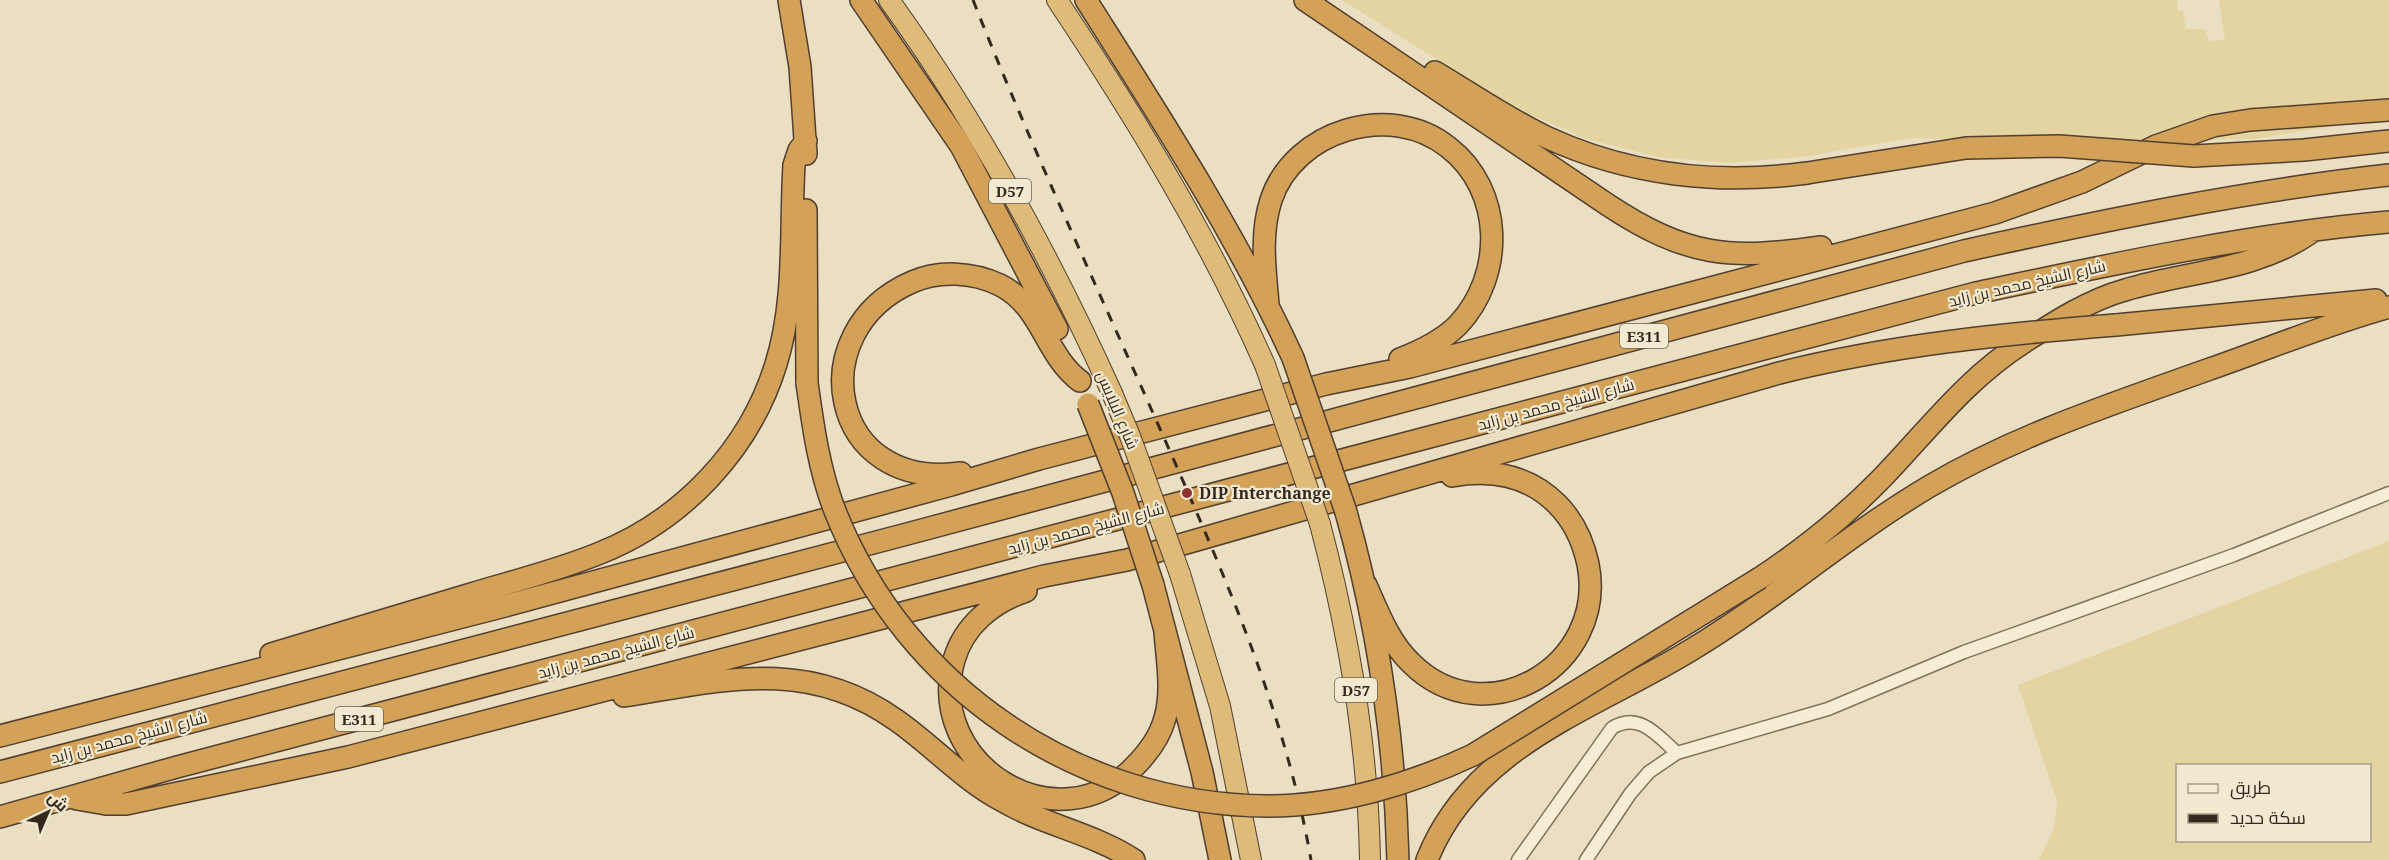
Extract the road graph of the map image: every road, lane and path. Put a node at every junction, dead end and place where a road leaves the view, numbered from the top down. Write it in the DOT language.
graph roads {
  1 [pos="789,0"];
  2 [pos="861,0"];
  3 [pos="889,0"];
  4 [pos="1057,0"];
  5 [pos="1086,0"];
  6 [pos="1305,0"];
  7 [pos="1351,31"];
  8 [pos="2389,110"];
  9 [pos="806,141"];
  10 [pos="2389,141"];
  11 [pos="2389,176"];
  12 [pos="2389,222"];
  13 [pos="2318,228"];
  14 [pos="1911,235"];
  15 [pos="2389,299"];
  16 [pos="1268,304"];
  17 [pos="2389,307"];
  18 [pos="1080,381"];
  19 [pos="1326,384"];
  20 [pos="1038,459"];
  21 [pos="1360,491"];
  22 [pos="2389,493"];
  23 [pos="1100,564"];
  24 [pos="1366,585"];
  25 [pos="1165,632"];
  26 [pos="159,694"];
  27 [pos="570,701"];
  28 [pos="0,736"];
  29 [pos="1677,753"];
  30 [pos="0,772"];
  31 [pos="71,798"];
  32 [pos="0,817"];
  33 [pos="1134,860"];
  34 [pos="1220,860"];
  35 [pos="1251,860"];
  36 [pos="1370,860"];
  37 [pos="1398,860"];
  38 [pos="1427,860"];
  39 [pos="1518,860"];
  40 [pos="1586,860"];
  1 -- 9 [label="highway"];
  2 -- 18 [label="highway"];
  3 -- 35 [label="highway, شارع اليلايس / D57, bridge"];
  4 -- 36 [label="highway, D57, bridge"];
  5 -- 16 [label="highway"];
  6 -- 7 [label="highway"];
  7 -- 10 [label="highway, bridge"];
  7 -- 14 [label="highway"];
  8 -- 14 [label="highway"];
  9 -- 13 [label="highway, bridge"];
  9 -- 26 [label="highway"];
  11 -- 30 [label="highway, شارع الشيخ محمد بن زايد / E311"];
  12 -- 13 [label="highway, شارع الشيخ محمد بن زايد / E311"];
  13 -- 31 [label="highway, شارع الشيخ محمد بن زايد / E311"];
  14 -- 19 [label="highway"];
  15 -- 21 [label="highway, bridge"];
  16 -- 19 [label="highway"];
  16 -- 24 [label="highway, bridge"];
  17 -- 38 [label="highway"];
  18 -- 20 [label="highway"];
  18 -- 25 [label="highway, bridge"];
  19 -- 20 [label="highway"];
  20 -- 26 [label="highway"];
  21 -- 23 [label="highway"];
  21 -- 24 [label="highway"];
  22 -- 29 [label="street"];
  23 -- 25 [label="highway"];
  23 -- 27 [label="highway"];
  24 -- 37 [label="highway"];
  25 -- 34 [label="highway"];
  26 -- 28 [label="highway"];
  27 -- 31 [label="highway"];
  27 -- 33 [label="highway"];
  29 -- 39 [label="street"];
  29 -- 40 [label="street"];
  31 -- 32 [label="highway, شارع الشيخ محمد بن زايد / E311"];
}
